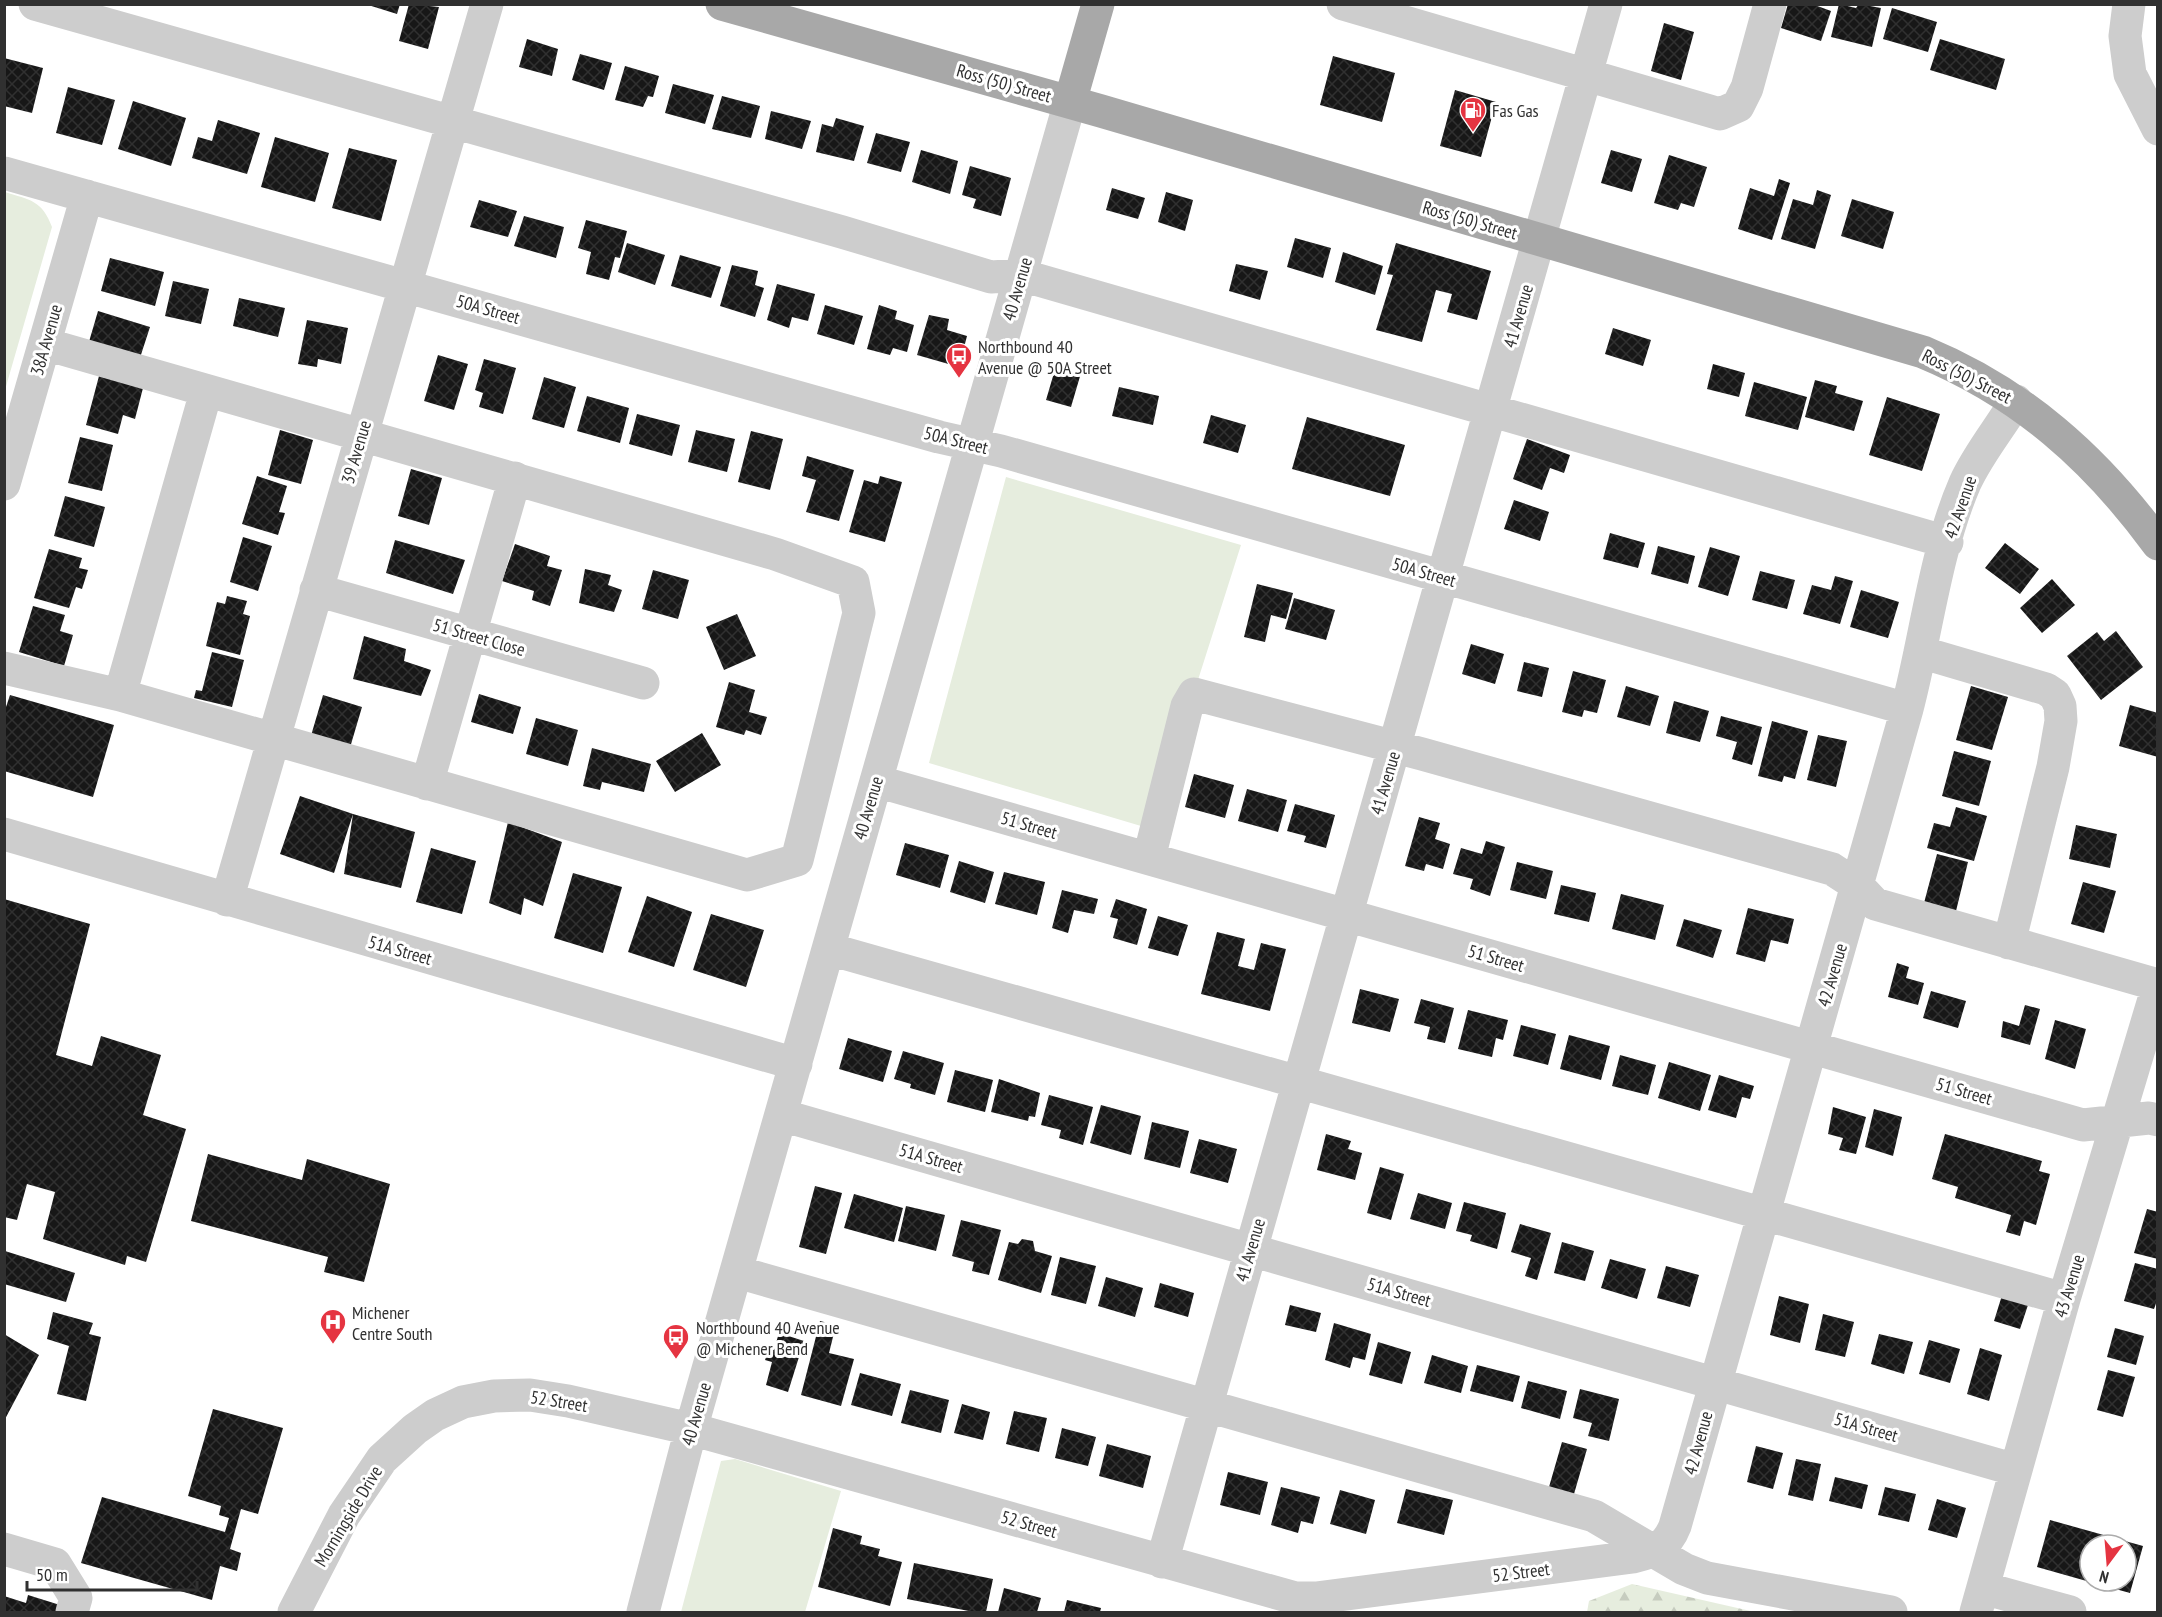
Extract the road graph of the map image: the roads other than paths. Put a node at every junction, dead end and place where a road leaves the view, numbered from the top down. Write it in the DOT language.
graph roads {
  1 [pos="35,4"];
  2 [pos="487,4"];
  3 [pos="722,4"];
  4 [pos="1098,4"];
  5 [pos="1343,4"];
  6 [pos="1606,4"];
  7 [pos="1770,4"];
  8 [pos="2129,4"];
  9 [pos="1586,77"];
  10 [pos="1070,102"];
  11 [pos="452,123"];
  12 [pos="2157,129"];
  13 [pos="4,173"];
  14 [pos="87,196"];
  15 [pos="1541,240"];
  16 [pos="1021,275"];
  17 [pos="405,285"];
  18 [pos="45,345"];
  19 [pos="206,392"];
  20 [pos="2016,401"];
  21 [pos="1490,412"];
  22 [pos="361,436"];
  23 [pos="972,445"];
  24 [pos="515,478"];
  25 [pos="4,484"];
  26 [pos="2153,533"];
  27 [pos="1947,542"];
  28 [pos="1444,578"];
  29 [pos="316,590"];
  30 [pos="471,635"];
  31 [pos="1920,652"];
  32 [pos="4,668"];
  33 [pos="643,683"];
  34 [pos="120,695"];
  35 [pos="1907,709"];
  36 [pos="273,739"];
  37 [pos="1395,746"];
  38 [pos="876,781"];
  39 [pos="427,784"];
  40 [pos="4,834"];
  41 [pos="1149,858"];
  42 [pos="1858,886"];
  43 [pos="226,900"];
  44 [pos="1347,915"];
  45 [pos="2009,943"];
  46 [pos="829,949"];
  47 [pos="2157,986"];
  48 [pos="1812,1048"];
  49 [pos="795,1064"];
  50 [pos="1299,1080"];
  51 [pos="781,1115"];
  52 [pos="2157,1120"];
  53 [pos="2118,1122"];
  54 [pos="1764,1212"];
  55 [pos="1250,1250"];
  56 [pos="737,1272"];
  57 [pos="2064,1299"];
  58 [pos="1715,1383"];
  59 [pos="1207,1404"];
  60 [pos="415,1429"];
  61 [pos="691,1429"];
  62 [pos="2016,1470"];
  63 [pos="4,1549"];
  64 [pos="1654,1551"];
  65 [pos="1162,1562"];
  66 [pos="1980,1600"];
  67 [pos="72,1612"];
  68 [pos="294,1612"];
  69 [pos="643,1612"];
  70 [pos="1891,1612"];
  71 [pos="2070,1612"];
  1 -- 11 [label="street"];
  2 -- 11 [label="street, 39 Avenue"];
  3 -- 10 [label="main road, Ross (50) Street"];
  4 -- 10 [label="main road, 40 Avenue"];
  5 -- 9 [label="street"];
  6 -- 9 [label="street, 41 Avenue"];
  7 -- 9 [label="street"];
  8 -- 12 [label="street"];
  9 -- 15 [label="street, 41 Avenue"];
  10 -- 15 [label="main road, Ross (50) Street"];
  10 -- 16 [label="street, 40 Avenue"];
  11 -- 16 [label="street"];
  11 -- 17 [label="street, 39 Avenue"];
  13 -- 14 [label="street, 50A Street"];
  14 -- 17 [label="street, 50A Street"];
  14 -- 18 [label="street, 38A Avenue"];
  15 -- 20 [label="main road, Ross (50) Street"];
  15 -- 21 [label="street, 41 Avenue"];
  16 -- 21 [label="street"];
  16 -- 23 [label="street, 40 Avenue"];
  17 -- 22 [label="street, 39 Avenue"];
  17 -- 23 [label="street, 50A Street"];
  18 -- 19 [label="street"];
  18 -- 25 [label="street, 38A Avenue"];
  19 -- 22 [label="street"];
  19 -- 34 [label="street"];
  20 -- 26 [label="main road, Ross (50) Street"];
  20 -- 27 [label="street, 42 Avenue"];
  21 -- 27 [label="street"];
  21 -- 28 [label="street, 41 Avenue"];
  22 -- 24 [label="street"];
  22 -- 29 [label="street, 39 Avenue"];
  23 -- 28 [label="street, 50A Street"];
  23 -- 38 [label="street, 40 Avenue"];
  24 -- 30 [label="street"];
  24 -- 39 [label="street"];
  27 -- 31 [label="street, 42 Avenue"];
  28 -- 35 [label="street, 50A Street"];
  28 -- 37 [label="street, 41 Avenue"];
  29 -- 30 [label="street, 51 Street Close"];
  29 -- 36 [label="street, 39 Avenue"];
  30 -- 33 [label="street, 51 Street Close"];
  30 -- 39 [label="street"];
  31 -- 35 [label="street, 42 Avenue"];
  31 -- 45 [label="street"];
  32 -- 34 [label="street"];
  34 -- 36 [label="street"];
  35 -- 42 [label="street, 42 Avenue"];
  36 -- 39 [label="street"];
  36 -- 43 [label="street, 39 Avenue"];
  37 -- 41 [label="street"];
  37 -- 42 [label="street"];
  37 -- 44 [label="street, 41 Avenue"];
  38 -- 41 [label="street, 51 Street"];
  38 -- 46 [label="street, 40 Avenue"];
  40 -- 43 [label="street, 51A Street"];
  41 -- 44 [label="street, 51 Street"];
  42 -- 45 [label="street"];
  42 -- 48 [label="street, 42 Avenue"];
  43 -- 49 [label="street, 51A Street"];
  44 -- 48 [label="street, 51 Street"];
  44 -- 50 [label="street, 41 Avenue"];
  45 -- 47 [label="street"];
  46 -- 49 [label="street, 40 Avenue"];
  46 -- 50 [label="street"];
  47 -- 53 [label="street, 43 Avenue"];
  48 -- 53 [label="street, 51 Street"];
  48 -- 54 [label="street, 42 Avenue"];
  49 -- 51 [label="street, 40 Avenue"];
  50 -- 54 [label="street"];
  50 -- 55 [label="street, 41 Avenue"];
  51 -- 55 [label="street, 51A Street"];
  51 -- 56 [label="street, 40 Avenue"];
  52 -- 53 [label="street, 51 Street"];
  53 -- 57 [label="street, 43 Avenue"];
  54 -- 57 [label="street"];
  54 -- 58 [label="street, 42 Avenue"];
  55 -- 58 [label="street, 51A Street"];
  55 -- 59 [label="street, 41 Avenue"];
  56 -- 59 [label="street"];
  56 -- 61 [label="street, 40 Avenue"];
  57 -- 62 [label="street, 43 Avenue"];
  58 -- 62 [label="street, 51A Street"];
  58 -- 64 [label="street, 42 Avenue"];
  59 -- 64 [label="street"];
  59 -- 65 [label="street, 41 Avenue"];
  60 -- 61 [label="street, 52 Street"];
  60 -- 68 [label="street, Morningside Drive"];
  61 -- 65 [label="street, 52 Street"];
  61 -- 69 [label="street, 40 Avenue"];
  62 -- 66 [label="street, 43 Avenue"];
  63 -- 67 [label="street"];
  64 -- 65 [label="street, 52 Street"];
  64 -- 70 [label="street"];
  66 -- 71 [label="street, 43 Avenue"];
}
